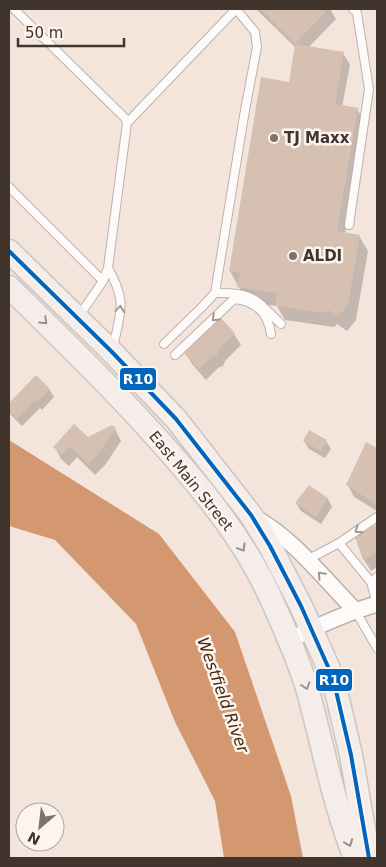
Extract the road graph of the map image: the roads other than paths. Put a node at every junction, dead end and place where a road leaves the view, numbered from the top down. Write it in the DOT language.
graph roads {
  1 [pos="14,9"];
  2 [pos="353,9"];
  3 [pos="127,123"];
  4 [pos="9,187"];
  5 [pos="349,225"];
  6 [pos="9,251"];
  7 [pos="108,268"];
  8 [pos="103,281"];
  9 [pos="9,287"];
  10 [pos="215,292"];
  11 [pos="78,318"];
  12 [pos="281,324"];
  13 [pos="271,334"];
  14 [pos="164,344"];
  15 [pos="112,352"];
  16 [pos="175,355"];
  17 [pos="251,514"];
  18 [pos="377,517"];
  19 [pos="338,543"];
  20 [pos="307,560"];
  21 [pos="374,580"];
  22 [pos="377,604"];
  23 [pos="355,610"];
  24 [pos="311,629"];
  25 [pos="288,641"];
  26 [pos="377,648"];
  27 [pos="355,858"];
  28 [pos="369,858"];
  1 -- 3 [label="lane"];
  2 -- 5 [label="lane"];
  3 -- 7 [label="lane"];
  3 -- 10 [label="lane"];
  4 -- 8 [label="lane"];
  6 -- 11 [label="main road, East Main Street"];
  7 -- 8 [label="lane"];
  15 -- 7 [label="lane, one-way"];
  8 -- 11 [label="lane"];
  9 -- 25 [label="main road, East Main Street, one-way"];
  10 -- 12 [label="lane"];
  10 -- 14 [label="lane"];
  11 -- 15 [label="main road, East Main Street"];
  13 -- 16 [label="lane, one-way"];
  15 -- 17 [label="main road, East Main Street"];
  17 -- 20 [label="street"];
  17 -- 24 [label="main road, East Main Street"];
  18 -- 19 [label="lane, one-way"];
  19 -- 20 [label="lane"];
  19 -- 21 [label="lane"];
  23 -- 20 [label="street, one-way"];
  21 -- 22 [label="lane"];
  22 -- 23 [label="street"];
  23 -- 24 [label="street"];
  23 -- 26 [label="lane"];
  24 -- 25 [label="street"];
  24 -- 28 [label="main road, East Main Street"];
  25 -- 27 [label="main road, East Main Street, one-way"];
}
